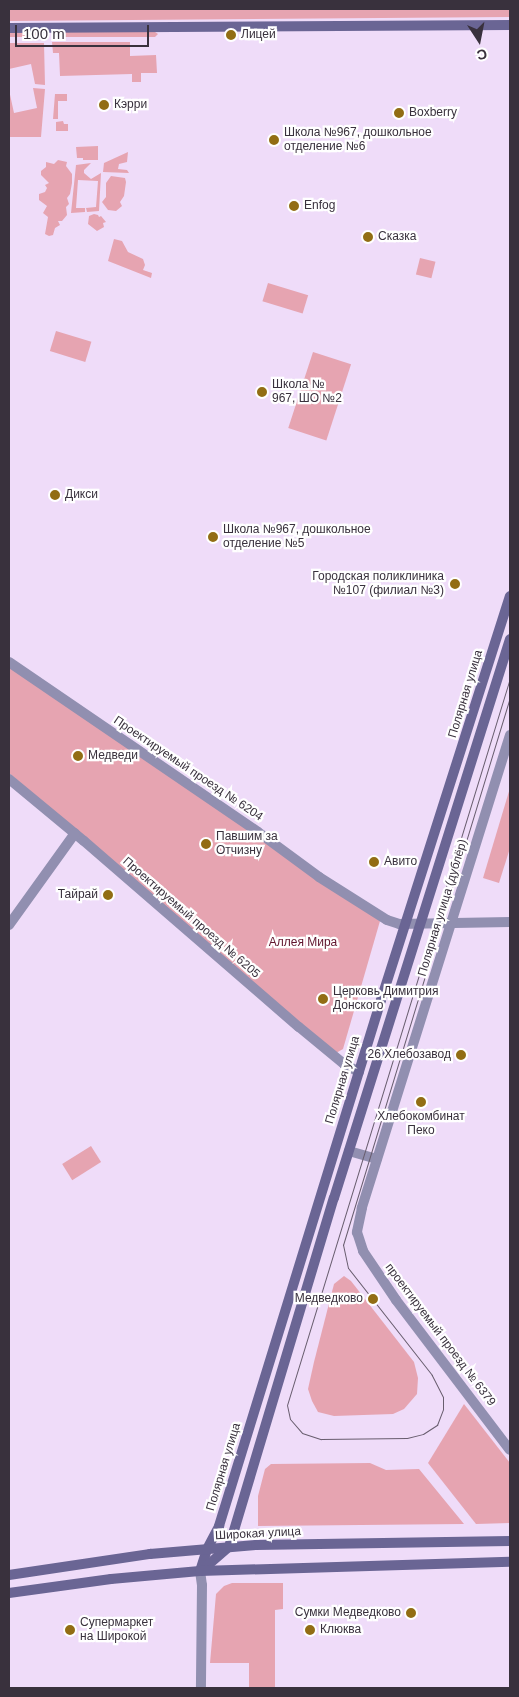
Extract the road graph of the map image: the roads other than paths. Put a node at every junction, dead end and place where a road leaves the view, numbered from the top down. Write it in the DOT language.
graph roads {
  1 [pos="510,25"];
  2 [pos="9,28"];
  3 [pos="510,596"];
  4 [pos="510,639"];
  5 [pos="9,662"];
  6 [pos="510,735"];
  7 [pos="9,779"];
  8 [pos="74,833"];
  9 [pos="510,922"];
  10 [pos="421,923"];
  11 [pos="405,924"];
  12 [pos="451,924"];
  13 [pos="9,925"];
  14 [pos="359,1072"];
  15 [pos="350,1151"];
  16 [pos="377,1159"];
  17 [pos="357,1232"];
  18 [pos="510,1450"];
  19 [pos="510,1541"];
  20 [pos="229,1548"];
  21 [pos="207,1549"];
  22 [pos="510,1562"];
  23 [pos="200,1571"];
  24 [pos="9,1575"];
  25 [pos="9,1593"];
  26 [pos="201,1688"];
  1 -- 2 [label="main road"];
  3 -- 11 [label="main road, Полярная улица"];
  4 -- 10 [label="main road, Полярная улица"];
  5 -- 11 [label="street, Проектируемый проезд № 6204"];
  6 -- 12 [label="street, Полярная улица (дублёр)"];
  7 -- 8 [label="street, Проектируемый проезд № 6205"];
  8 -- 13 [label="street"];
  8 -- 14 [label="street, Проектируемый проезд № 6205"];
  9 -- 12 [label="street"];
  10 -- 11 [label="street"];
  10 -- 12 [label="street"];
  10 -- 15 [label="main road, Полярная улица"];
  11 -- 14 [label="main road, Полярная улица"];
  12 -- 16 [label="street, Полярная улица (дублёр)"];
  14 -- 21 [label="main road, Полярная улица"];
  15 -- 16 [label="street"];
  15 -- 20 [label="main road, Полярная улица"];
  16 -- 17 [label="street, Полярная улица (дублёр)"];
  17 -- 18 [label="street, проектируемый проезд № 6379"];
  19 -- 20 [label="main road, Широкая улица"];
  20 -- 21 [label="main road, Широкая улица"];
  20 -- 23 [label="main road"];
  21 -- 23 [label="main road, Полярная улица"];
  21 -- 24 [label="main road, Широкая улица"];
  22 -- 23 [label="main road"];
  23 -- 25 [label="main road"];
  23 -- 26 [label="street, Полярная улица"];
}
